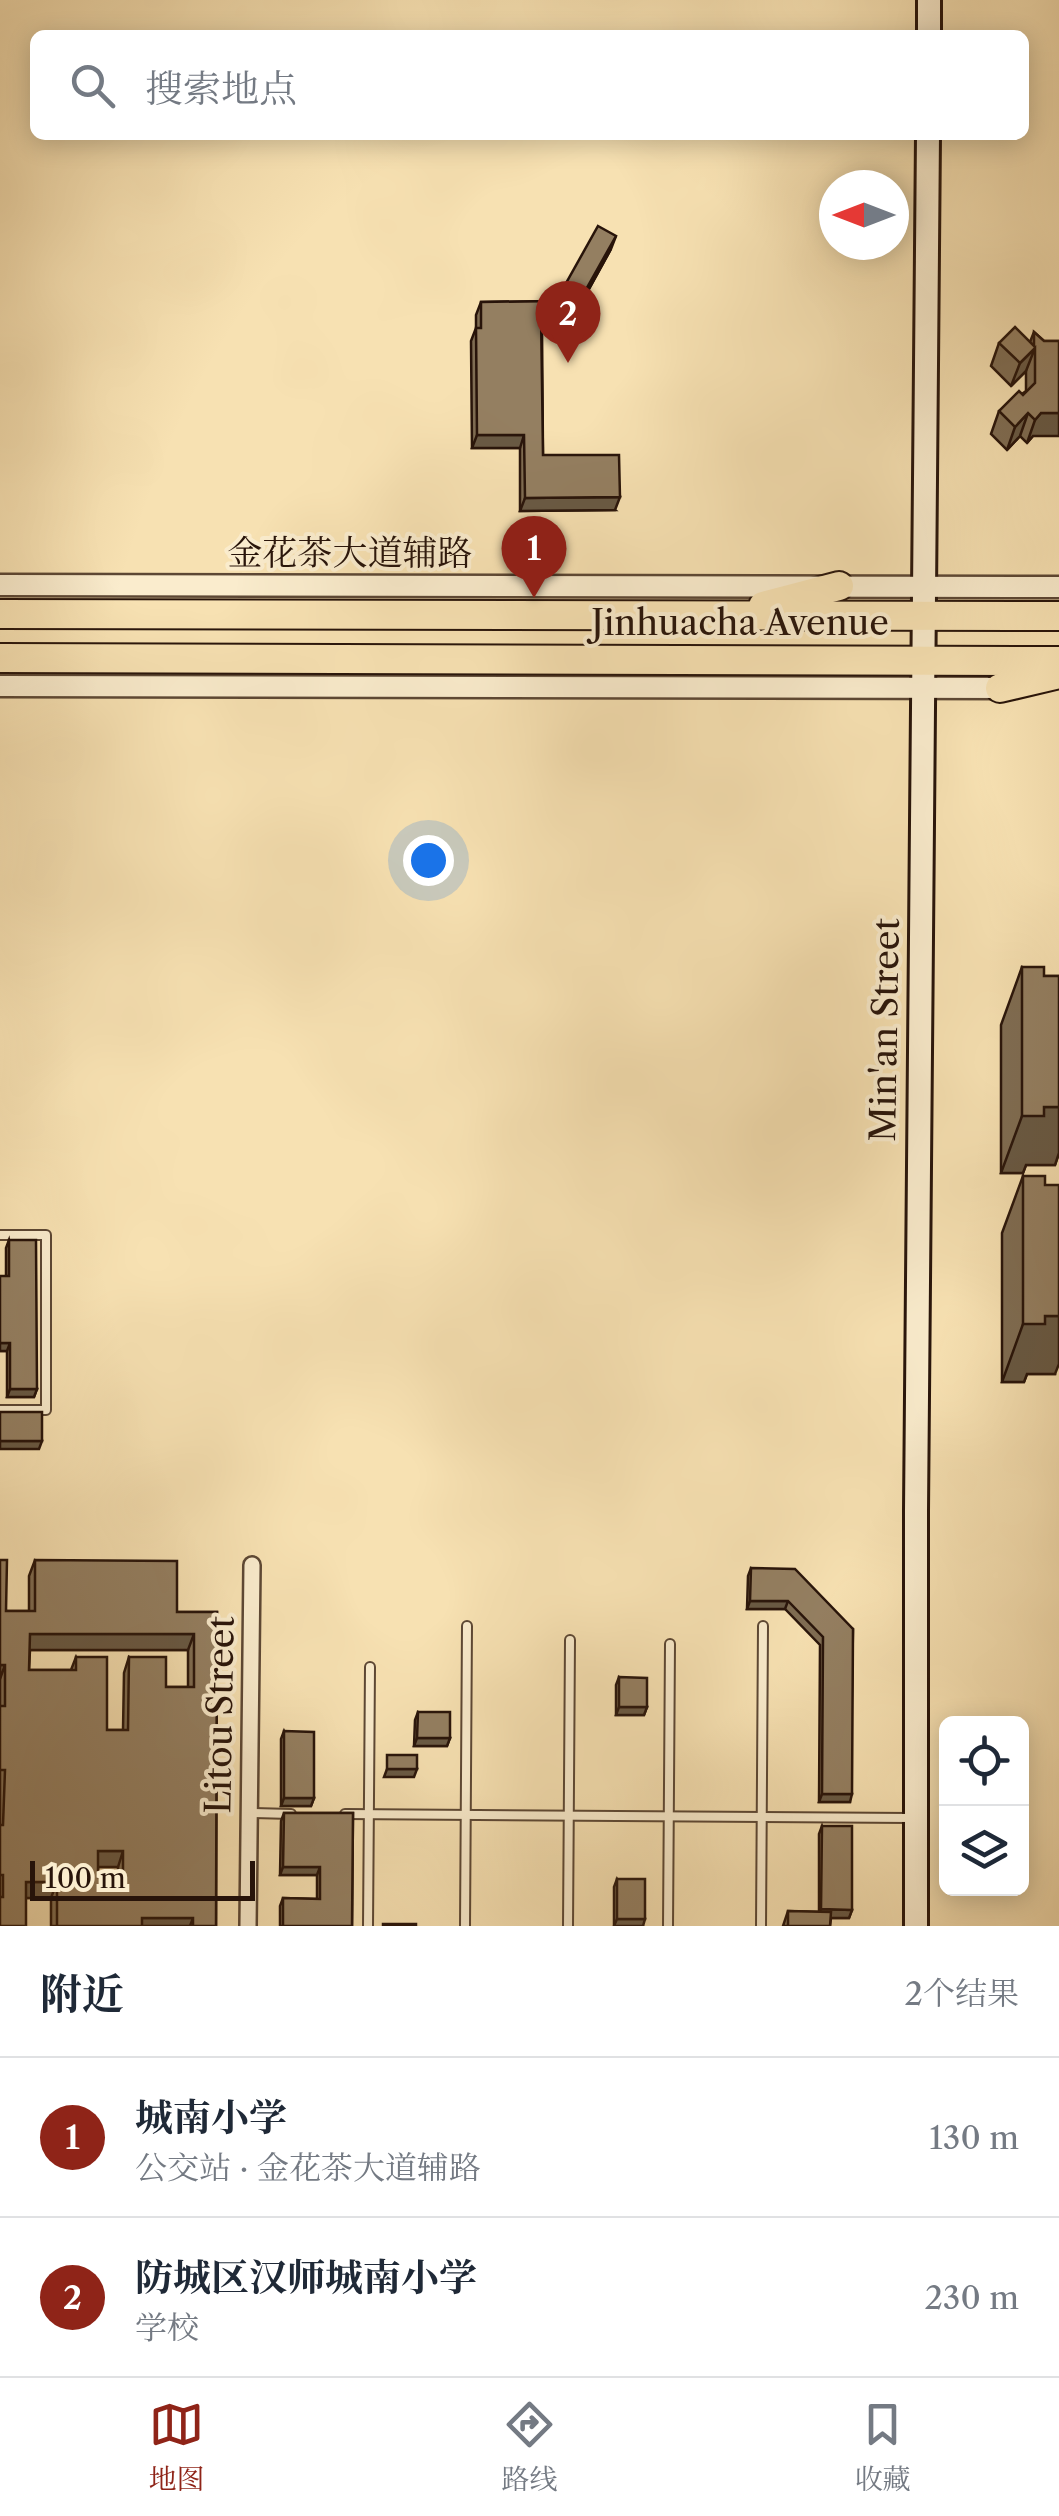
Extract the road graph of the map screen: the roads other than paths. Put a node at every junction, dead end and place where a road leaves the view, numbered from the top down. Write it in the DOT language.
graph roads {
  1 [pos="930,0"];
  2 [pos="929,30"];
  3 [pos="928,140"];
  4 [pos="0,585"];
  5 [pos="839,586"];
  6 [pos="924,586"];
  7 [pos="1059,587"];
  8 [pos="0,614"];
  9 [pos="727,616"];
  10 [pos="924,616"];
  11 [pos="1059,616"];
  12 [pos="0,658"];
  13 [pos="1059,661"];
  14 [pos="924,674"];
  15 [pos="1059,674"];
  16 [pos="0,686"];
  17 [pos="1000,688"];
  18 [pos="1059,688"];
  19 [pos="0,1235"];
  20 [pos="0,1410"];
  21 [pos="252,1565"];
  22 [pos="467,1626"];
  23 [pos="763,1626"];
  24 [pos="570,1640"];
  25 [pos="670,1644"];
  26 [pos="370,1668"];
  27 [pos="249,1813"];
  28 [pos="309,1814"];
  29 [pos="329,1814"];
  30 [pos="369,1814"];
  31 [pos="466,1815"];
  32 [pos="569,1816"];
  33 [pos="668,1816"];
  34 [pos="762,1817"];
  35 [pos="916,1818"];
  36 [pos="248,1926"];
  37 [pos="368,1926"];
  38 [pos="465,1926"];
  39 [pos="568,1926"];
  40 [pos="668,1926"];
  41 [pos="761,1926"];
  42 [pos="916,1926"];
  1 -- 2 [label="main road"];
  3 -- 6 [label="main road, Min'an Street"];
  4 -- 5 [label="street, 金花茶大道辅路"];
  5 -- 6 [label="street, 金花茶大道辅路"];
  5 -- 9 [label="highway"];
  6 -- 7 [label="street, 金花茶大道辅路"];
  6 -- 10 [label="main road, Min'an Street"];
  8 -- 9 [label="highway, Jinhuacha Avenue"];
  9 -- 10 [label="highway, Jinhuacha Avenue"];
  10 -- 11 [label="highway, Jinhuacha Avenue"];
  10 -- 14 [label="main road, Min'an Street"];
  12 -- 14 [label="highway, Jinhuacha Avenue"];
  13 -- 14 [label="highway, Jinhuacha Avenue"];
  14 -- 16 [label="street"];
  14 -- 17 [label="street"];
  14 -- 35 [label="main road, Min'an Street"];
  15 -- 17 [label="highway"];
  17 -- 18 [label="street"];
  19 -- 20 [label="lane"];
  21 -- 27 [label="street, Litou Street"];
  22 -- 31 [label="lane"];
  23 -- 34 [label="lane"];
  24 -- 32 [label="lane"];
  25 -- 33 [label="lane"];
  26 -- 30 [label="lane"];
  27 -- 28 [label="lane"];
  27 -- 36 [label="street, Litou Street"];
  29 -- 30 [label="lane"];
  30 -- 31 [label="lane"];
  30 -- 37 [label="lane"];
  31 -- 32 [label="lane"];
  31 -- 38 [label="lane"];
  32 -- 33 [label="lane"];
  32 -- 39 [label="lane"];
  33 -- 34 [label="lane"];
  33 -- 40 [label="lane"];
  34 -- 35 [label="lane"];
  34 -- 41 [label="lane"];
  35 -- 42 [label="main road, Min'an Street"];
}
